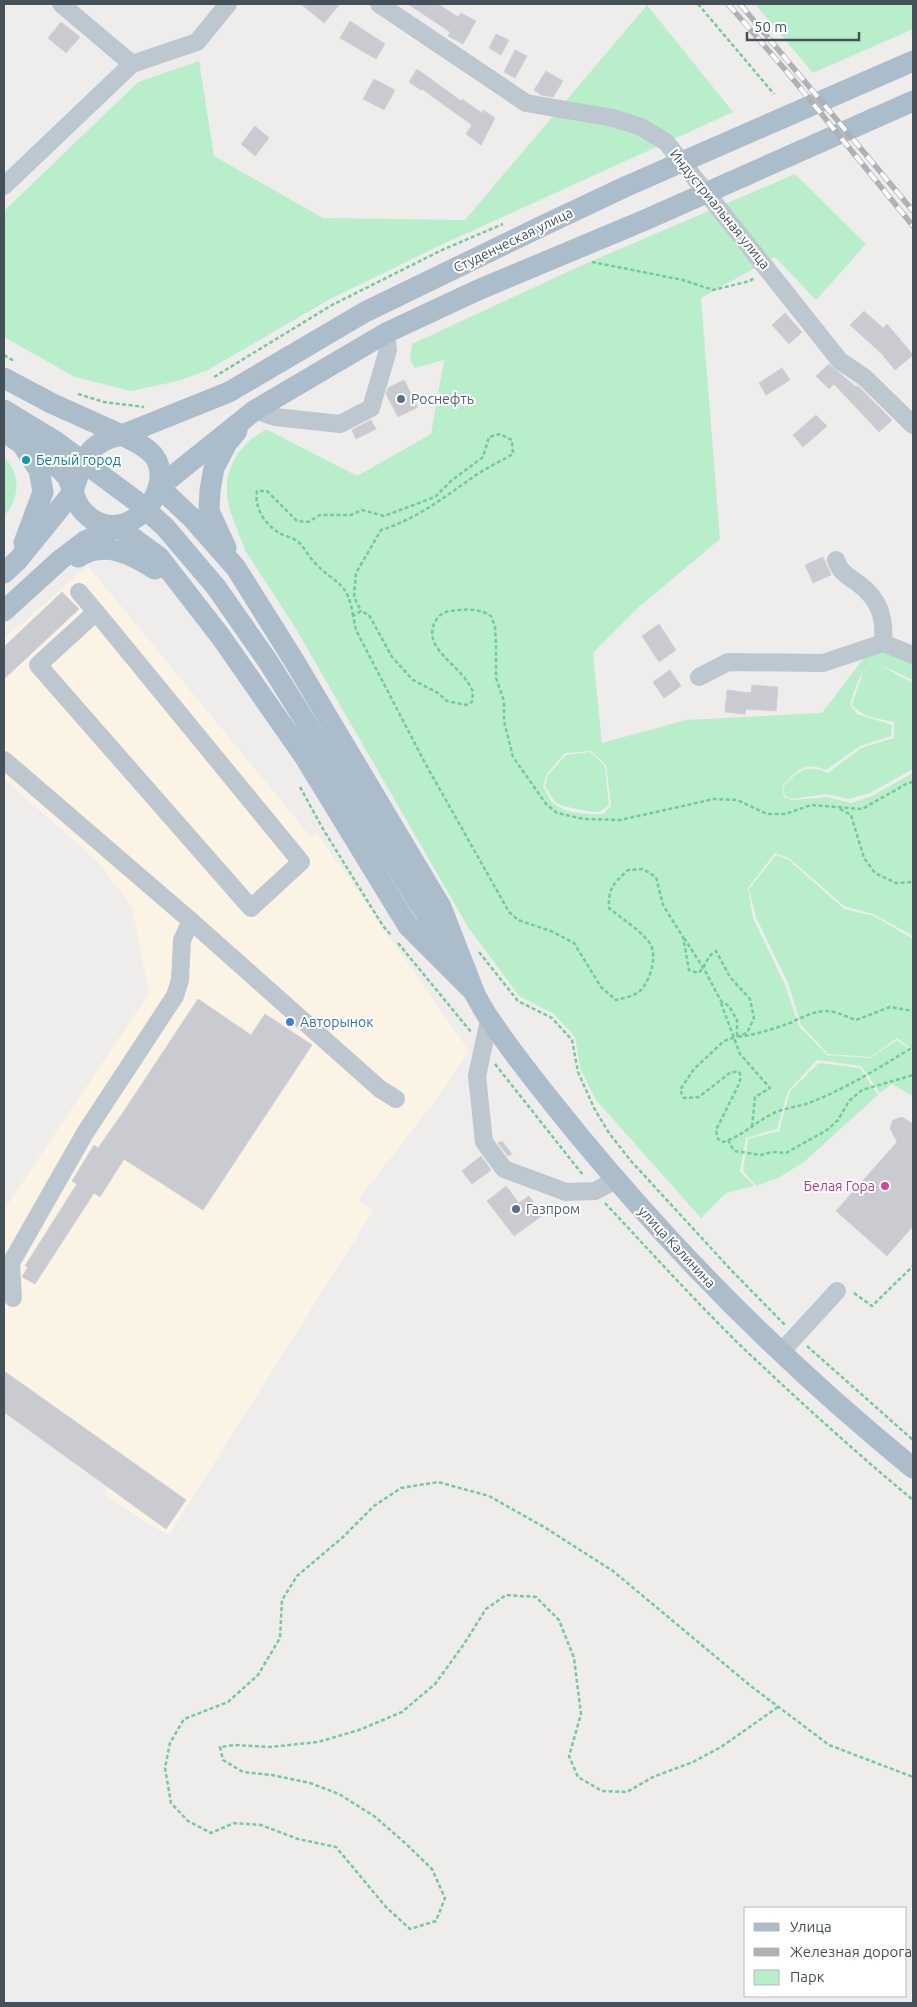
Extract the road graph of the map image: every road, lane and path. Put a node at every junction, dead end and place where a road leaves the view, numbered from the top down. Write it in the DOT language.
graph roads {
  1 [pos="62,4"];
  2 [pos="228,4"];
  3 [pos="379,4"];
  4 [pos="698,4"];
  5 [pos="913,61"];
  6 [pos="132,64"];
  7 [pos="774,94"];
  8 [pos="913,101"];
  9 [pos="4,186"];
  10 [pos="504,223"];
  11 [pos="593,257"];
  12 [pos="768,269"];
  13 [pos="386,333"];
  14 [pos="4,356"];
  15 [pos="12,371"];
  16 [pos="207,381"];
  17 [pos="70,391"];
  18 [pos="152,408"];
  19 [pos="255,410"];
  20 [pos="10,425"];
  21 [pos="913,425"];
  22 [pos="122,435"];
  23 [pos="159,487"];
  24 [pos="73,492"];
  25 [pos="118,526"];
  26 [pos="836,560"];
  27 [pos="11,566"];
  28 [pos="236,568"];
  29 [pos="37,582"];
  30 [pos="79,592"];
  31 [pos="4,611"];
  32 [pos="361,611"];
  33 [pos="96,612"];
  34 [pos="353,616"];
  35 [pos="221,637"];
  36 [pos="882,643"];
  37 [pos="913,655"];
  38 [pos="699,677"];
  39 [pos="4,760"];
  40 [pos="913,782"];
  41 [pos="839,808"];
  42 [pos="913,882"];
  43 [pos="191,921"];
  44 [pos="683,937"];
  45 [pos="474,946"];
  46 [pos="704,969"];
  47 [pos="475,994"];
  48 [pos="721,1001"];
  49 [pos="913,1011"];
  50 [pos="489,1020"];
  51 [pos="737,1037"];
  52 [pos="913,1045"];
  53 [pos="913,1076"];
  54 [pos="396,1099"];
  55 [pos="752,1128"];
  56 [pos="728,1140"];
  57 [pos="616,1180"];
  58 [pos="913,1266"];
  59 [pos="845,1292"];
  60 [pos="13,1298"];
  61 [pos="796,1336"];
  62 [pos="781,1352"];
  63 [pos="913,1440"];
  64 [pos="913,1468"];
  65 [pos="778,1706"];
  66 [pos="913,1777"];
  1 -- 6 [label="street"];
  2 -- 6 [label="street"];
  3 -- 12 [label="street, Индустриальная улица"];
  4 -- 7 [label="path"];
  5 -- 22 [label="main road, Студенческая улица"];
  6 -- 9 [label="street"];
  8 -- 13 [label="main road"];
  10 -- 16 [label="path"];
  11 -- 12 [label="path"];
  12 -- 21 [label="street, Индустриальная улица"];
  13 -- 19 [label="main road"];
  13 -- 19 [label="street"];
  14 -- 15 [label="path"];
  15 -- 22 [label="main road"];
  17 -- 18 [label="path"];
  19 -- 23 [label="main road"];
  19 -- 28 [label="main road"];
  20 -- 24 [label="main road"];
  20 -- 27 [label="main road"];
  20 -- 47 [label="main road"];
  22 -- 23 [label="main road"];
  22 -- 24 [label="main road"];
  23 -- 25 [label="main road"];
  23 -- 28 [label="main road"];
  24 -- 25 [label="main road"];
  24 -- 27 [label="main road"];
  25 -- 29 [label="main road"];
  25 -- 35 [label="main road"];
  26 -- 36 [label="street"];
  28 -- 47 [label="main road"];
  29 -- 31 [label="main road"];
  29 -- 35 [label="main road"];
  30 -- 33 [label="street"];
  32 -- 34 [label="path"];
  32 -- 34 [label="path"];
  32 -- 41 [label="path"];
  33 -- 33 [label="street"];
  34 -- 44 [label="path"];
  35 -- 47 [label="main road"];
  36 -- 37 [label="street"];
  36 -- 38 [label="street"];
  39 -- 43 [label="street"];
  40 -- 41 [label="path"];
  41 -- 42 [label="path"];
  43 -- 54 [label="street"];
  43 -- 60 [label="street"];
  44 -- 46 [label="path"];
  44 -- 46 [label="path"];
  45 -- 61 [label="path"];
  46 -- 48 [label="path"];
  46 -- 51 [label="path"];
  47 -- 50 [label="main road, улица Калинина"];
  48 -- 51 [label="path"];
  48 -- 55 [label="path"];
  49 -- 51 [label="path"];
  50 -- 57 [label="main road, улица Калинина"];
  50 -- 57 [label="street"];
  51 -- 56 [label="path"];
  52 -- 55 [label="path"];
  53 -- 56 [label="path"];
  55 -- 56 [label="path"];
  57 -- 62 [label="main road, улица Калинина"];
  58 -- 59 [label="path"];
  59 -- 61 [label="street"];
  61 -- 62 [label="street"];
  61 -- 63 [label="path"];
  62 -- 64 [label="main road, улица Калинина"];
  65 -- 65 [label="path"];
  65 -- 66 [label="path"];
}
